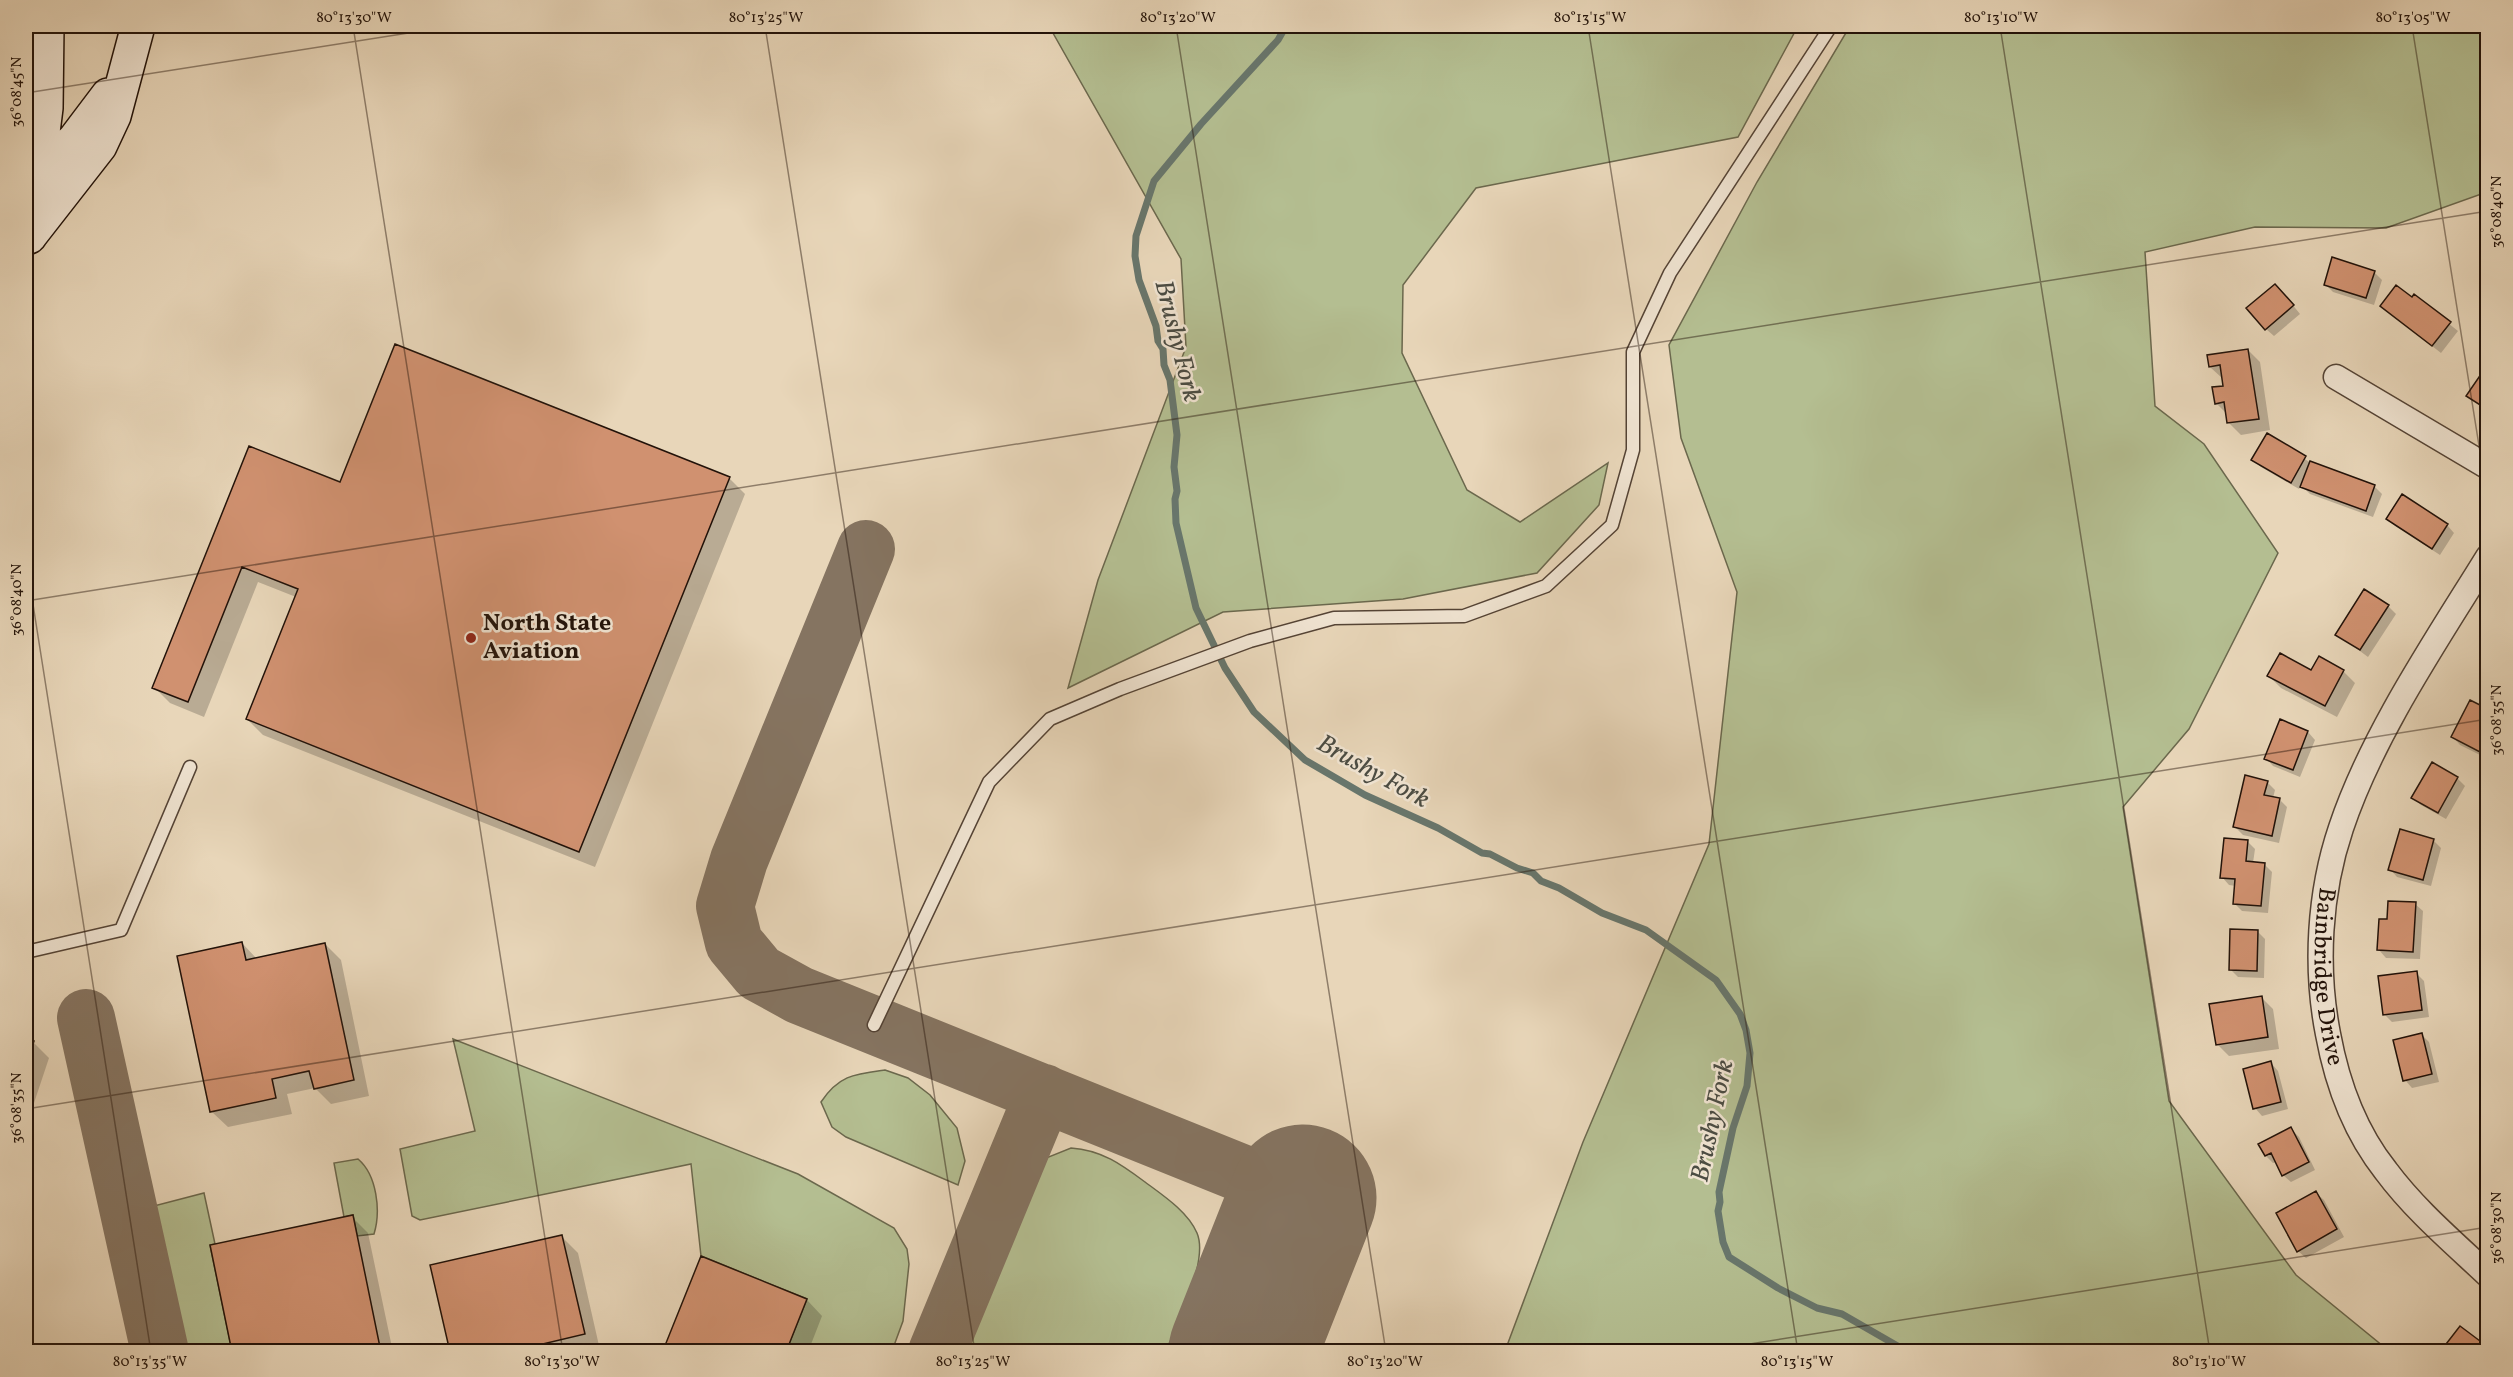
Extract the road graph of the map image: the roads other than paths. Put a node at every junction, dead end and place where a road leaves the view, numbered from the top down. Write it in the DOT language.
graph roads {
  1 [pos="47,26"];
  2 [pos="138,26"];
  3 [pos="1831,26"];
  4 [pos="128,66"];
  5 [pos="39,172"];
  6 [pos="27,244"];
  7 [pos="2336,377"];
  8 [pos="2487,467"];
  9 [pos="2487,557"];
  10 [pos="190,767"];
  11 [pos="26,952"];
  12 [pos="874,1025"];
  13 [pos="2487,1275"];
  1 -- 5 [label="street"];
  2 -- 4 [label="street"];
  3 -- 12 [label="lane"];
  4 -- 5 [label="street"];
  4 -- 6 [label="street"];
  5 -- 6 [label="street"];
  7 -- 8 [label="street"];
  9 -- 13 [label="street, Bainbridge Drive"];
  10 -- 11 [label="lane"];
}
